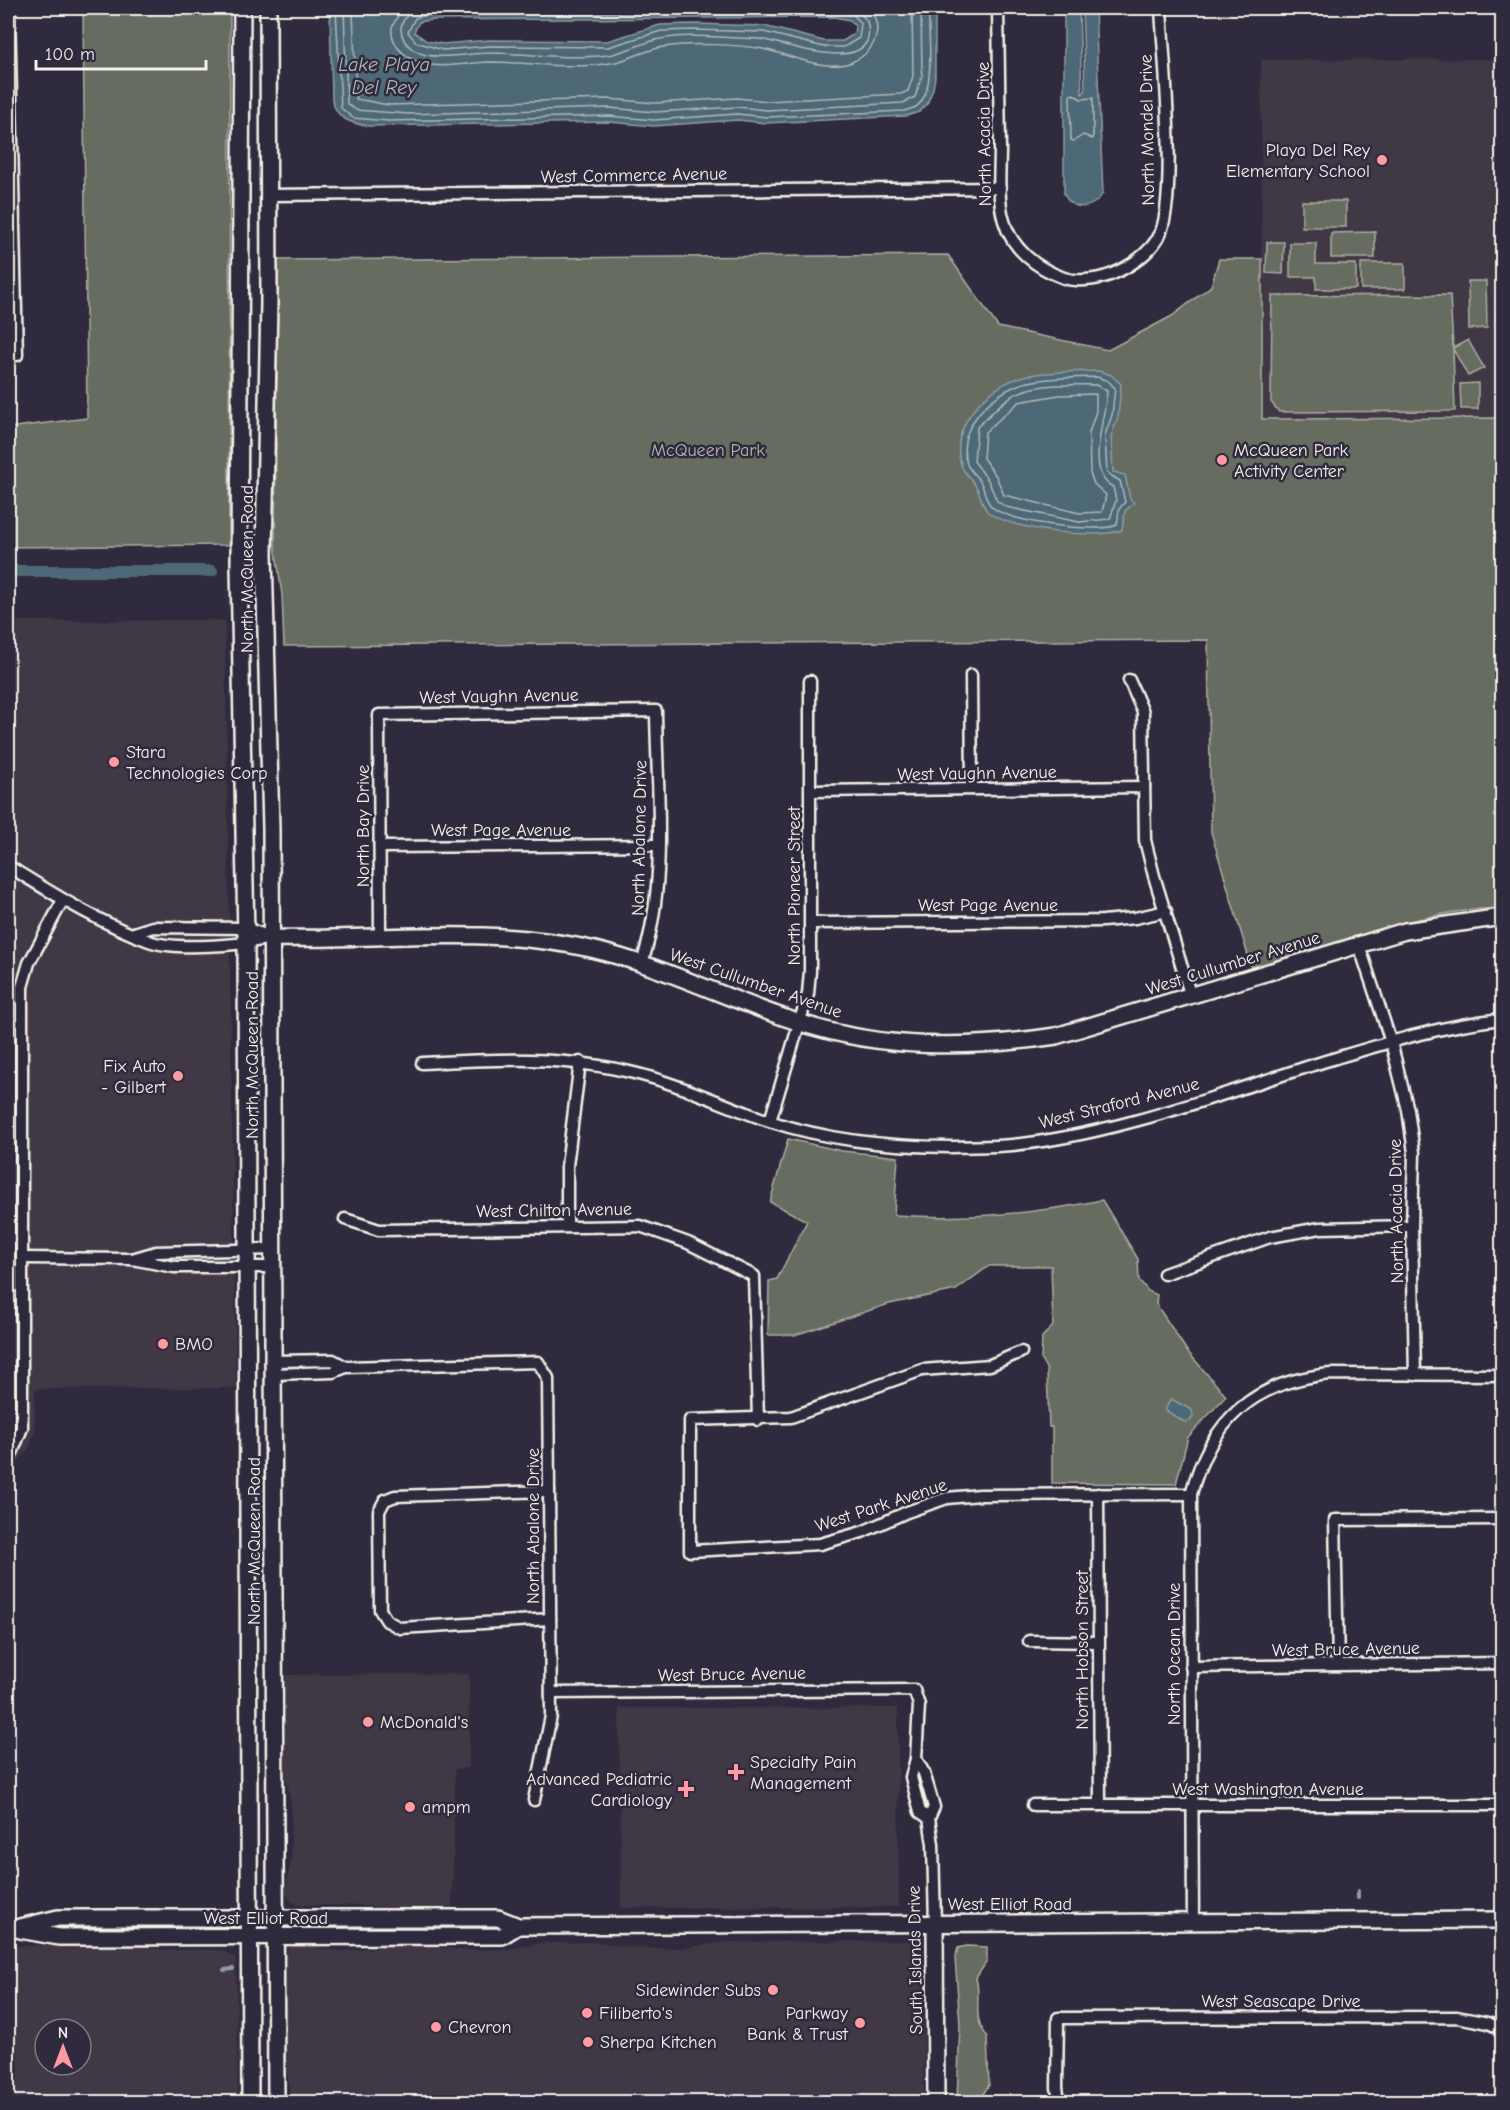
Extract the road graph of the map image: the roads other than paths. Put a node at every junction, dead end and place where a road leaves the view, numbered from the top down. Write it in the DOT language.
graph roads {
  1 [pos="9,8"];
  2 [pos="242,8"];
  3 [pos="268,8"];
  4 [pos="998,8"];
  5 [pos="1161,8"];
  6 [pos="1000,188"];
  7 [pos="269,195"];
  8 [pos="12,214"];
  9 [pos="1087,279"];
  10 [pos="268,302"];
  11 [pos="242,303"];
  12 [pos="12,356"];
  13 [pos="240,565"];
  14 [pos="265,565"];
  15 [pos="971,675"];
  16 [pos="1129,680"];
  17 [pos="810,681"];
  18 [pos="656,711"];
  19 [pos="379,715"];
  20 [pos="1144,787"];
  21 [pos="972,789"];
  22 [pos="811,791"];
  23 [pos="658,845"];
  24 [pos="380,847"];
  25 [pos="8,866"];
  26 [pos="63,900"];
  27 [pos="1166,910"];
  28 [pos="1503,917"];
  29 [pos="811,922"];
  30 [pos="246,928"];
  31 [pos="134,933"];
  32 [pos="380,936"];
  33 [pos="271,938"];
  34 [pos="246,944"];
  35 [pos="1359,945"];
  36 [pos="642,963"];
  37 [pos="1191,997"];
  38 [pos="1503,1019"];
  39 [pos="799,1023"];
  40 [pos="1391,1042"];
  41 [pos="580,1062"];
  42 [pos="422,1063"];
  43 [pos="770,1121"];
  44 [pos="345,1219"];
  45 [pos="567,1226"];
  46 [pos="1412,1226"];
  47 [pos="273,1249"];
  48 [pos="247,1250"];
  49 [pos="21,1258"];
  50 [pos="132,1259"];
  51 [pos="247,1268"];
  52 [pos="273,1268"];
  53 [pos="1164,1274"];
  54 [pos="1021,1352"];
  55 [pos="323,1360"];
  56 [pos="346,1367"];
  57 [pos="273,1368"];
  58 [pos="323,1373"];
  59 [pos="1415,1375"];
  60 [pos="1503,1375"];
  61 [pos="758,1420"];
  62 [pos="8,1463"];
  63 [pos="549,1491"];
  64 [pos="1098,1494"];
  65 [pos="1191,1494"];
  66 [pos="1503,1519"];
  67 [pos="248,1588"];
  68 [pos="274,1588"];
  69 [pos="550,1619"];
  70 [pos="1029,1641"];
  71 [pos="1098,1642"];
  72 [pos="1503,1664"];
  73 [pos="1338,1665"];
  74 [pos="1191,1667"];
  75 [pos="914,1690"];
  76 [pos="551,1693"];
  77 [pos="916,1759"];
  78 [pos="926,1781"];
  79 [pos="913,1786"];
  80 [pos="534,1800"];
  81 [pos="1033,1805"];
  82 [pos="1100,1805"];
  83 [pos="1192,1805"];
  84 [pos="1503,1805"];
  85 [pos="929,1818"];
  86 [pos="275,1918"];
  87 [pos="249,1919"];
  88 [pos="1503,1920"];
  89 [pos="1192,1923"];
  90 [pos="935,1924"];
  91 [pos="518,1926"];
  92 [pos="10,1929"];
  93 [pos="275,1937"];
  94 [pos="249,1938"];
  95 [pos="1503,2029"];
  96 [pos="250,2103"];
  97 [pos="276,2103"];
  98 [pos="936,2103"];
  99 [pos="1059,2103"];
  1 -- 8 [label="street"];
  2 -- 11 [label="main road, North McQueen Road"];
  3 -- 7 [label="main road, North McQueen Road"];
  4 -- 6 [label="street, North Acacia Drive"];
  5 -- 9 [label="street, North Mondel Drive"];
  6 -- 7 [label="street, West Commerce Avenue"];
  6 -- 9 [label="street, North Acacia Drive"];
  7 -- 10 [label="main road, North McQueen Road"];
  8 -- 12 [label="street"];
  10 -- 11 [label="main road"];
  10 -- 14 [label="main road, North McQueen Road"];
  11 -- 13 [label="main road, North McQueen Road"];
  13 -- 14 [label="main road"];
  13 -- 30 [label="main road, North McQueen Road"];
  14 -- 33 [label="main road, North McQueen Road"];
  15 -- 21 [label="street"];
  16 -- 20 [label="street"];
  17 -- 22 [label="street, North Pioneer Street"];
  18 -- 19 [label="street, West Vaughn Avenue"];
  18 -- 23 [label="street, North Abalone Drive"];
  19 -- 24 [label="street, North Bay Drive"];
  20 -- 21 [label="street, West Vaughn Avenue"];
  20 -- 27 [label="street"];
  21 -- 22 [label="street, West Vaughn Avenue"];
  22 -- 29 [label="street, North Pioneer Street"];
  23 -- 24 [label="street, West Page Avenue"];
  23 -- 36 [label="street, North Abalone Drive"];
  24 -- 32 [label="street, North Bay Drive"];
  25 -- 26 [label="street"];
  26 -- 31 [label="street"];
  26 -- 49 [label="street"];
  27 -- 29 [label="street, West Page Avenue"];
  27 -- 37 [label="street"];
  28 -- 35 [label="main road, West Cullumber Avenue"];
  29 -- 39 [label="street, North Pioneer Street"];
  30 -- 31 [label="street"];
  30 -- 33 [label="street"];
  30 -- 34 [label="main road, North McQueen Road"];
  31 -- 34 [label="street"];
  32 -- 33 [label="main road, West Cullumber Avenue"];
  32 -- 36 [label="main road, West Cullumber Avenue"];
  33 -- 34 [label="street"];
  33 -- 47 [label="main road, North McQueen Road"];
  34 -- 48 [label="main road, North McQueen Road"];
  35 -- 37 [label="main road, West Cullumber Avenue"];
  35 -- 40 [label="street, North Acacia Drive"];
  36 -- 39 [label="main road, West Cullumber Avenue"];
  37 -- 39 [label="main road, West Cullumber Avenue"];
  38 -- 40 [label="street, West Straford Avenue"];
  39 -- 43 [label="street, North Pioneer Street"];
  40 -- 43 [label="street, West Straford Avenue"];
  40 -- 46 [label="street, North Acacia Drive"];
  41 -- 42 [label="street, West Straford Avenue"];
  41 -- 43 [label="street, West Straford Avenue"];
  41 -- 45 [label="street"];
  44 -- 45 [label="street, West Chilton Avenue"];
  45 -- 61 [label="street, West Chilton Avenue"];
  46 -- 53 [label="street"];
  46 -- 59 [label="street, North Acacia Drive"];
  47 -- 48 [label="street"];
  47 -- 52 [label="main road, North McQueen Road"];
  48 -- 50 [label="street"];
  48 -- 51 [label="main road, North McQueen Road"];
  49 -- 50 [label="street"];
  49 -- 62 [label="street"];
  50 -- 51 [label="street"];
  51 -- 52 [label="street"];
  51 -- 67 [label="main road, North McQueen Road"];
  52 -- 57 [label="main road, North McQueen Road"];
  54 -- 61 [label="street"];
  55 -- 56 [label="street"];
  55 -- 57 [label="street"];
  55 -- 58 [label="street"];
  56 -- 58 [label="street"];
  56 -- 63 [label="street, North Abalone Drive"];
  57 -- 58 [label="street"];
  57 -- 68 [label="main road, North McQueen Road"];
  59 -- 60 [label="street, North Ocean Drive"];
  59 -- 65 [label="street, North Ocean Drive"];
  61 -- 64 [label="street, West Park Avenue"];
  63 -- 69 [label="street, North Abalone Drive"];
  63 -- 69 [label="street"];
  64 -- 65 [label="street, West Park Avenue"];
  64 -- 71 [label="street, North Hobson Street"];
  65 -- 74 [label="street, North Ocean Drive"];
  66 -- 73 [label="street"];
  67 -- 68 [label="main road"];
  67 -- 87 [label="main road, North McQueen Road"];
  68 -- 86 [label="main road, North McQueen Road"];
  69 -- 76 [label="street, North Abalone Drive"];
  70 -- 71 [label="street"];
  71 -- 82 [label="street, North Hobson Street"];
  72 -- 73 [label="street, West Bruce Avenue"];
  73 -- 74 [label="street, West Bruce Avenue"];
  74 -- 83 [label="street, North Ocean Drive"];
  75 -- 76 [label="street, West Bruce Avenue"];
  75 -- 77 [label="street, South Islands Drive"];
  76 -- 80 [label="street, North Abalone Drive"];
  77 -- 78 [label="street, South Islands Drive"];
  77 -- 79 [label="street, South Islands Drive"];
  78 -- 79 [label="street"];
  78 -- 85 [label="street, South Islands Drive"];
  79 -- 85 [label="street, South Islands Drive"];
  81 -- 82 [label="street, West Washington Avenue"];
  82 -- 83 [label="street, West Washington Avenue"];
  83 -- 84 [label="street, West Washington Avenue"];
  83 -- 89 [label="street, North Ocean Drive"];
  85 -- 90 [label="street, South Islands Drive"];
  86 -- 87 [label="main road, West Elliot Road"];
  86 -- 91 [label="main road, West Elliot Road"];
  86 -- 93 [label="main road, North McQueen Road"];
  87 -- 92 [label="main road, West Elliot Road"];
  87 -- 94 [label="main road, North McQueen Road"];
  88 -- 89 [label="main road, West Elliot Road"];
  89 -- 90 [label="main road, West Elliot Road"];
  90 -- 91 [label="main road, West Elliot Road"];
  90 -- 98 [label="main road, South Islands Drive"];
  91 -- 93 [label="main road, West Elliot Road"];
  92 -- 94 [label="main road, West Elliot Road"];
  93 -- 94 [label="main road, West Elliot Road"];
  93 -- 97 [label="main road, North McQueen Road"];
  94 -- 96 [label="main road, North McQueen Road"];
  95 -- 99 [label="street, West Seascape Drive"];
}
